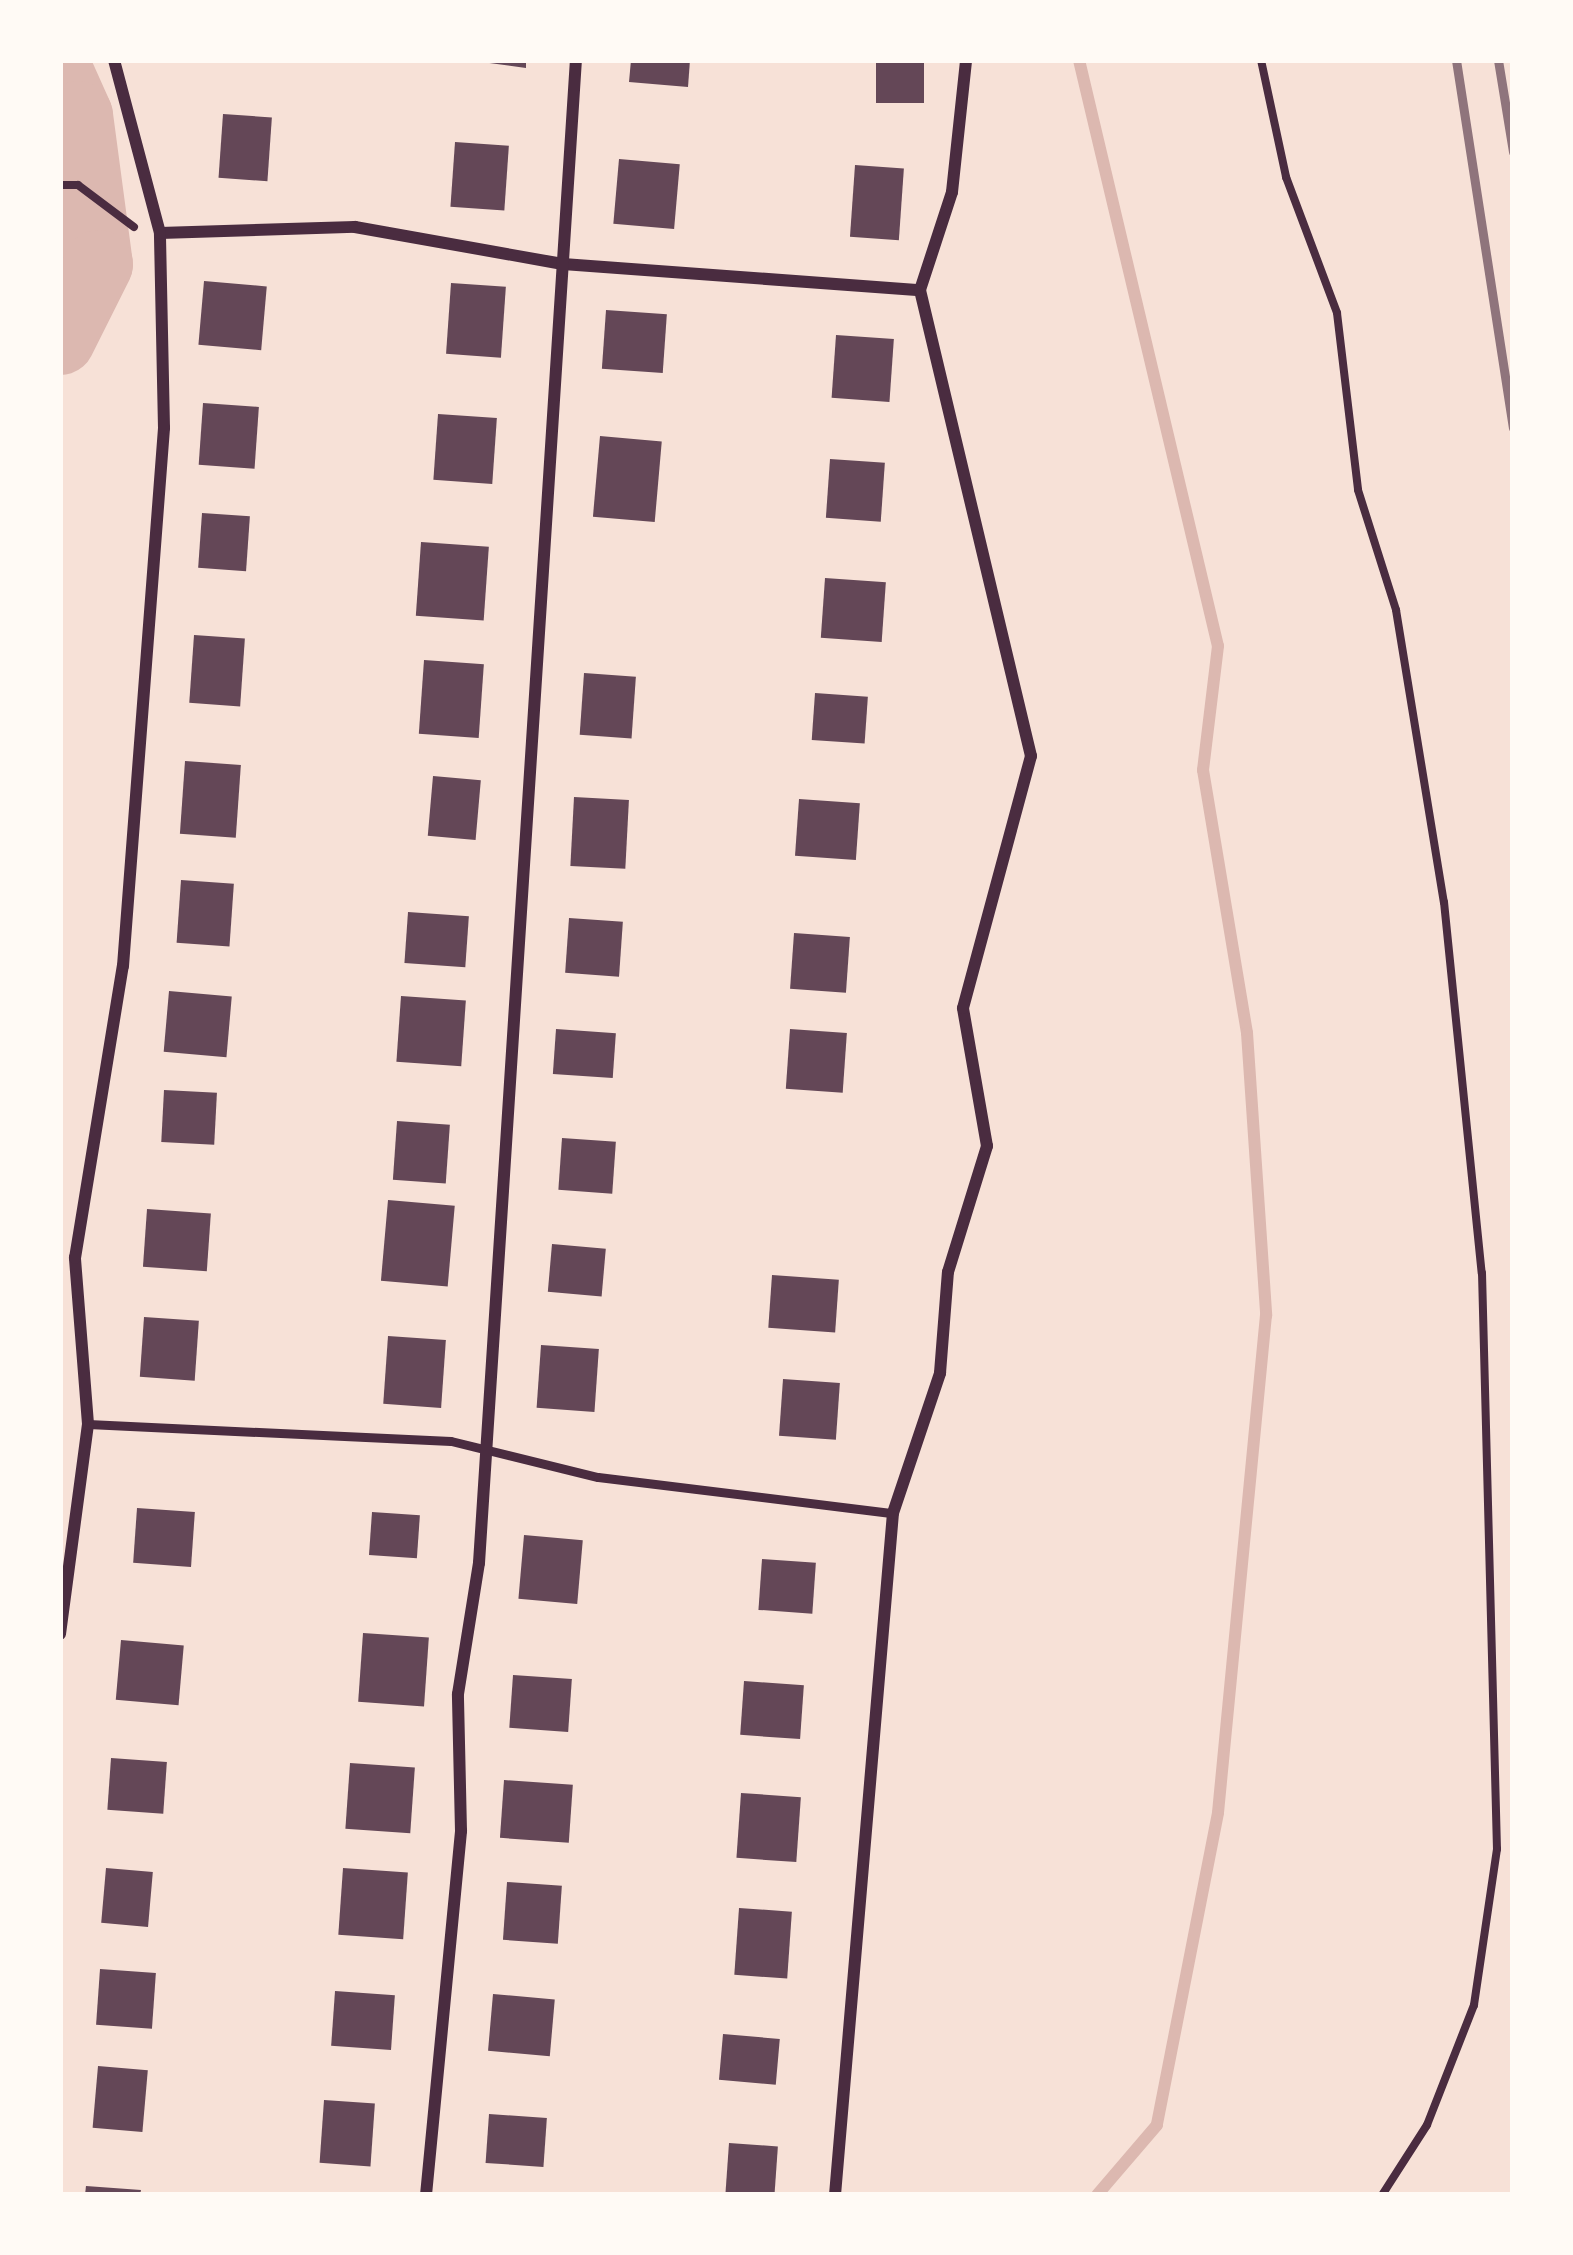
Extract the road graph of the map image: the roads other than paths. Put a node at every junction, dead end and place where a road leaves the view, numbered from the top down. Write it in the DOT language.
graph roads {
  1 [pos="114,60"];
  2 [pos="576,60"];
  3 [pos="966,60"];
  4 [pos="160,233"];
  5 [pos="563,264"];
  6 [pos="920,290"];
  7 [pos="88,1424"];
  8 [pos="485,1449"];
  9 [pos="893,1513"];
  10 [pos="60,1634"];
  11 [pos="426,2195"];
  12 [pos="835,2195"];
  1 -- 4 [label="street"];
  2 -- 5 [label="street"];
  3 -- 6 [label="street"];
  4 -- 5 [label="street"];
  4 -- 7 [label="street"];
  5 -- 6 [label="street"];
  5 -- 8 [label="street"];
  6 -- 9 [label="street"];
  7 -- 8 [label="lane"];
  7 -- 10 [label="street"];
  8 -- 9 [label="lane"];
  8 -- 11 [label="street"];
  9 -- 12 [label="street"];
}
